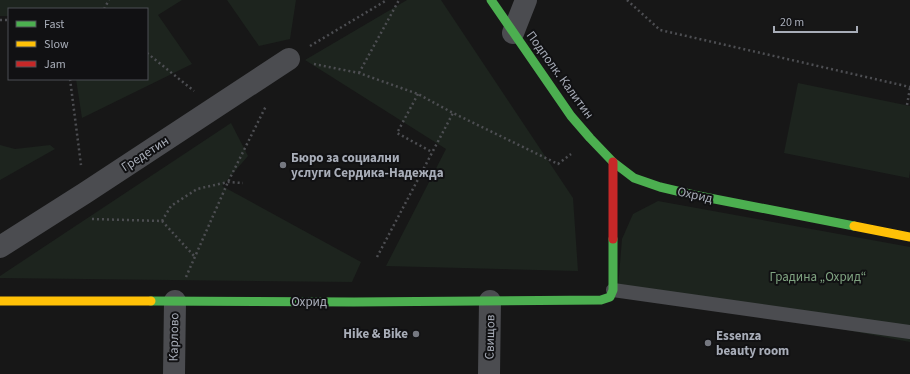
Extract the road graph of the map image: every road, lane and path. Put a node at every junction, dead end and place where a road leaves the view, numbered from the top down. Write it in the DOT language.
graph roads {
  1 [pos="387,0"];
  2 [pos="399,0"];
  3 [pos="491,0"];
  4 [pos="526,0"];
  5 [pos="627,0"];
  6 [pos="630,1"];
  7 [pos="513,33"];
  8 [pos="148,54"];
  9 [pos="289,59"];
  10 [pos="359,73"];
  11 [pos="70,80"];
  12 [pos="910,88"];
  13 [pos="418,94"];
  14 [pos="268,100"];
  15 [pos="907,105"];
  16 [pos="214,108"];
  17 [pos="453,113"];
  18 [pos="590,138"];
  19 [pos="432,152"];
  20 [pos="612,162"];
  21 [pos="228,182"];
  22 [pos="243,183"];
  23 [pos="85,193"];
  24 [pos="86,219"];
  25 [pos="162,221"];
  26 [pos="910,237"];
  27 [pos="0,247"];
  28 [pos="378,256"];
  29 [pos="195,257"];
  30 [pos="613,290"];
  31 [pos="0,301"];
  32 [pos="175,301"];
  33 [pos="490,301"];
  34 [pos="910,332"];
  35 [pos="174,374"];
  36 [pos="489,374"];
  1 -- 9 [label="path"];
  2 -- 10 [label="path"];
  3 -- 7 [label="street, Подполк. Калитин"];
  4 -- 7 [label="street"];
  5 -- 6 [label="path"];
  6 -- 12 [label="path"];
  7 -- 18 [label="street, Подполк. Калитин"];
  8 -- 16 [label="path"];
  9 -- 10 [label="path"];
  9 -- 16 [label="street, Гредетин"];
  10 -- 13 [label="path"];
  11 -- 23 [label="path"];
  12 -- 15 [label="path"];
  13 -- 17 [label="path"];
  13 -- 19 [label="path"];
  14 -- 21 [label="path"];
  16 -- 23 [label="street, Гредетин"];
  17 -- 18 [label="path"];
  17 -- 19 [label="path"];
  18 -- 20 [label="street, Подполк. Калитин"];
  19 -- 28 [label="path"];
  20 -- 26 [label="street, Охрид"];
  20 -- 30 [label="street"];
  21 -- 22 [label="path"];
  21 -- 25 [label="path"];
  21 -- 29 [label="path"];
  23 -- 27 [label="street, Гредетин"];
  24 -- 25 [label="path"];
  25 -- 29 [label="path"];
  29 -- 32 [label="path"];
  30 -- 33 [label="street, Охрид"];
  30 -- 34 [label="lane"];
  31 -- 32 [label="street, Охрид"];
  32 -- 33 [label="street, Охрид"];
  32 -- 35 [label="street, Карлово"];
  33 -- 36 [label="street, Свищов"];
}
